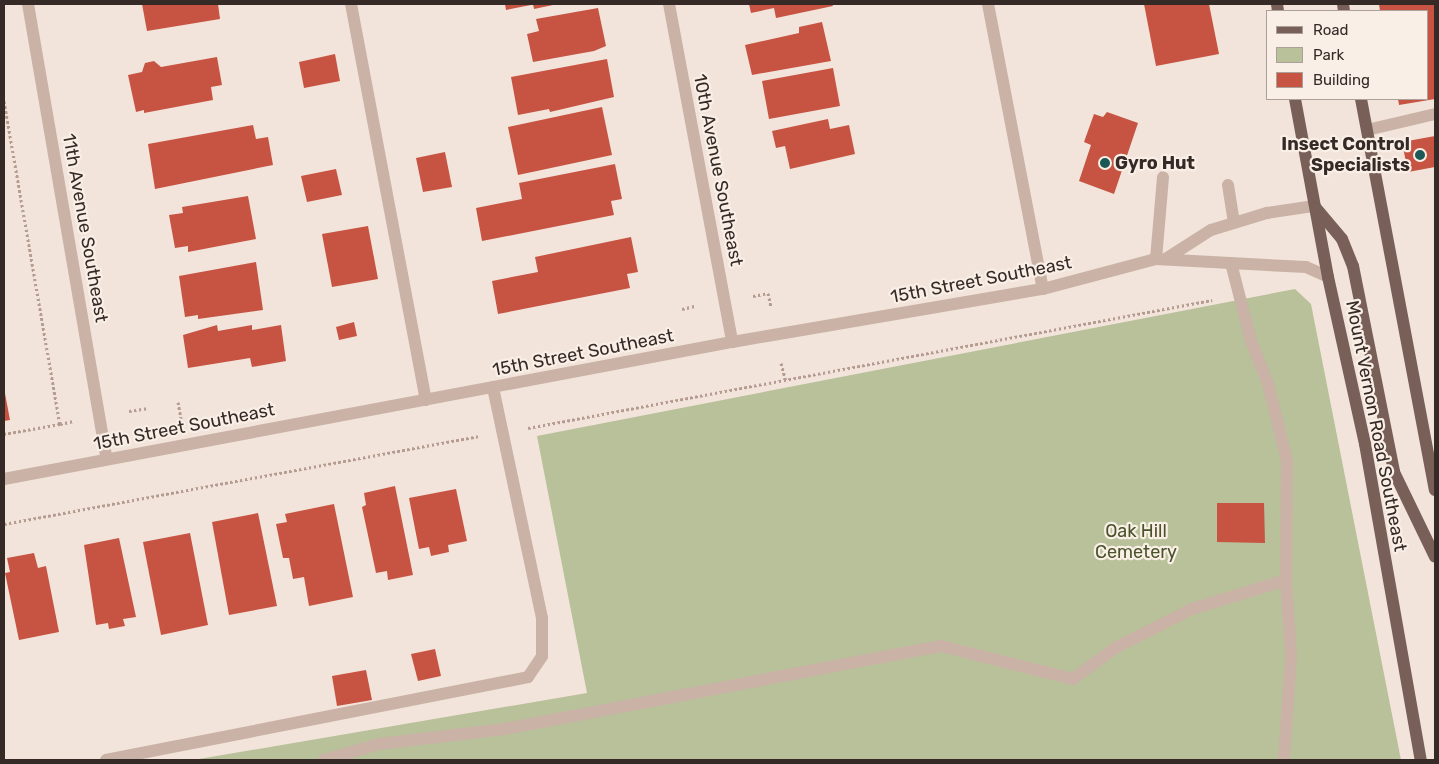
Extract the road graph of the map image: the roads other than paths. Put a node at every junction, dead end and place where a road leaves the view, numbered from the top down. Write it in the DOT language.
graph roads {
  1 [pos="28,4"];
  2 [pos="351,4"];
  3 [pos="669,4"];
  4 [pos="988,4"];
  5 [pos="1295,100"];
  6 [pos="1361,100"];
  7 [pos="1435,114"];
  8 [pos="1367,130"];
  9 [pos="1163,177"];
  10 [pos="1228,185"];
  11 [pos="1314,206"];
  12 [pos="1234,222"];
  13 [pos="1161,259"];
  14 [pos="1231,263"];
  15 [pos="1328,277"];
  16 [pos="1043,289"];
  17 [pos="732,342"];
  18 [pos="493,387"];
  19 [pos="426,400"];
  20 [pos="1431,447"];
  21 [pos="106,459"];
  22 [pos="4,479"];
  23 [pos="1435,490"];
  24 [pos="1435,557"];
  25 [pos="1286,580"];
  26 [pos="106,760"];
  27 [pos="324,760"];
  28 [pos="1284,760"];
  29 [pos="1421,760"];
  1 -- 21 [label="street, 11th Avenue Southeast"];
  2 -- 19 [label="street"];
  3 -- 17 [label="street, 10th Avenue Southeast"];
  4 -- 16 [label="street"];
  5 -- 11 [label="main road, Mount Vernon Road Southeast"];
  6 -- 8 [label="main road"];
  7 -- 8 [label="street"];
  8 -- 20 [label="main road"];
  9 -- 13 [label="street"];
  10 -- 12 [label="street"];
  11 -- 12 [label="street, 15th Street Southeast"];
  11 -- 15 [label="main road, Mount Vernon Road Southeast"];
  11 -- 24 [label="main road"];
  12 -- 13 [label="street, 15th Street Southeast"];
  13 -- 14 [label="street, 15th Street Southeast"];
  13 -- 16 [label="street, 15th Street Southeast"];
  14 -- 15 [label="street, 15th Street Southeast"];
  14 -- 25 [label="street"];
  15 -- 29 [label="main road, Mount Vernon Road Southeast"];
  16 -- 17 [label="street, 15th Street Southeast"];
  17 -- 18 [label="street, 15th Street Southeast"];
  18 -- 19 [label="street, 15th Street Southeast"];
  18 -- 26 [label="street"];
  19 -- 21 [label="street, 15th Street Southeast"];
  20 -- 23 [label="main road"];
  21 -- 22 [label="street, 15th Street Southeast"];
  25 -- 27 [label="street"];
  25 -- 28 [label="street"];
}
